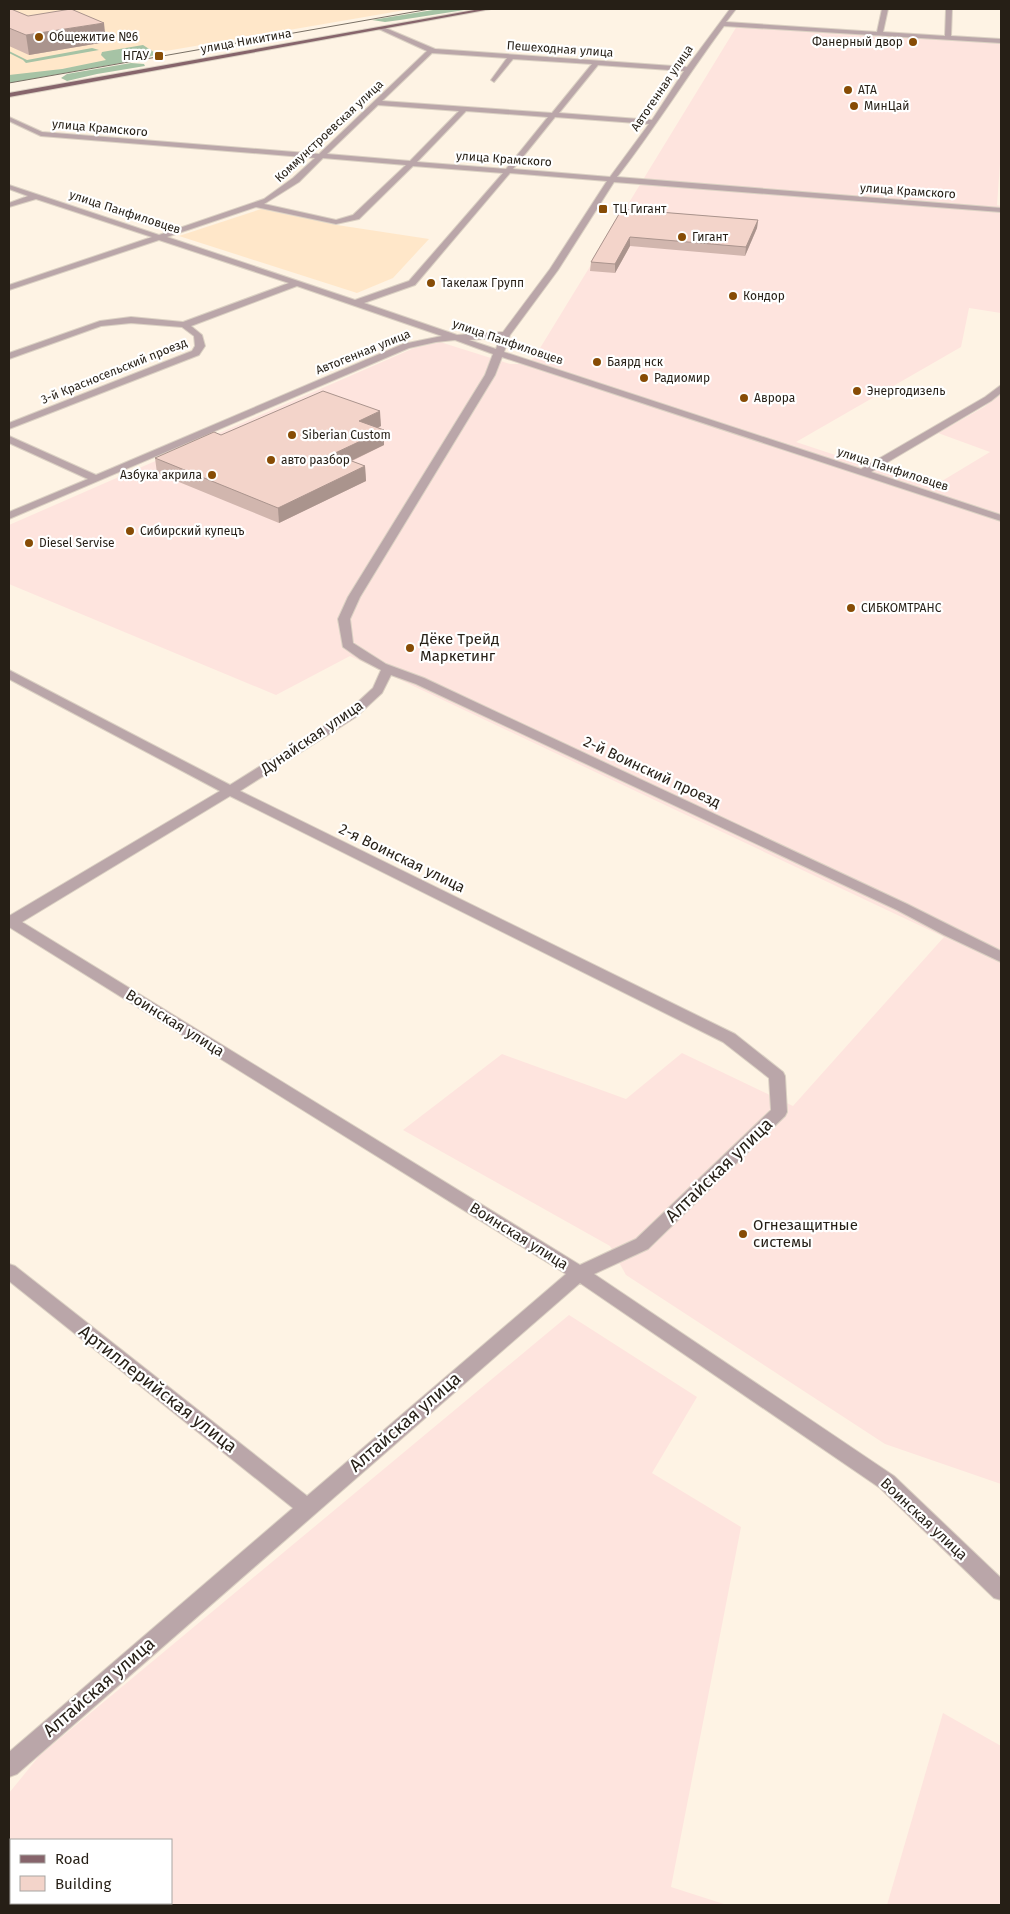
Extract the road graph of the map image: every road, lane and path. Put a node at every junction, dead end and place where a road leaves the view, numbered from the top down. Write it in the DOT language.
graph roads {
  1 [pos="488,9"];
  2 [pos="733,9"];
  3 [pos="885,9"];
  4 [pos="949,9"];
  5 [pos="722,24"];
  6 [pos="382,28"];
  7 [pos="880,33"];
  8 [pos="948,38"];
  9 [pos="1001,41"];
  10 [pos="430,51"];
  11 [pos="511,57"];
  12 [pos="596,62"];
  13 [pos="689,69"];
  14 [pos="494,80"];
  15 [pos="9,94"];
  16 [pos="375,103"];
  17 [pos="464,109"];
  18 [pos="552,115"];
  19 [pos="9,119"];
  20 [pos="654,122"];
  21 [pos="318,156"];
  22 [pos="412,164"];
  23 [pos="508,171"];
  24 [pos="612,179"];
  25 [pos="9,187"];
  26 [pos="36,196"];
  27 [pos="9,205"];
  28 [pos="256,205"];
  29 [pos="1001,210"];
  30 [pos="158,236"];
  31 [pos="297,283"];
  32 [pos="9,288"];
  33 [pos="355,302"];
  34 [pos="184,325"];
  35 [pos="506,334"];
  36 [pos="454,338"];
  37 [pos="498,353"];
  38 [pos="9,356"];
  39 [pos="1001,388"];
  40 [pos="9,426"];
  41 [pos="9,439"];
  42 [pos="863,472"];
  43 [pos="97,479"];
  44 [pos="9,516"];
  45 [pos="1001,518"];
  46 [pos="387,670"];
  47 [pos="9,674"];
  48 [pos="230,791"];
  49 [pos="10,922"];
  50 [pos="1001,957"];
  51 [pos="777,1076"];
  52 [pos="9,1271"];
  53 [pos="579,1273"];
  54 [pos="307,1506"];
  55 [pos="1001,1591"];
  56 [pos="9,1766"];
  1 -- 6 [label="main road, улица Никитина"];
  2 -- 5 [label="street, Автогенная улица"];
  3 -- 7 [label="street"];
  4 -- 8 [label="street"];
  5 -- 7 [label="street"];
  5 -- 13 [label="street, Автогенная улица"];
  6 -- 10 [label="street"];
  6 -- 15 [label="main road, улица Никитина"];
  7 -- 8 [label="street"];
  8 -- 9 [label="street"];
  10 -- 11 [label="street, Пешеходная улица"];
  10 -- 16 [label="street, Коммунстроевская улица"];
  11 -- 12 [label="street, Пешеходная улица"];
  11 -- 14 [label="street"];
  12 -- 13 [label="street, Пешеходная улица"];
  12 -- 18 [label="street"];
  13 -- 20 [label="street, Автогенная улица"];
  16 -- 17 [label="street"];
  16 -- 21 [label="street, Коммунстроевская улица"];
  17 -- 18 [label="street"];
  17 -- 22 [label="street"];
  18 -- 20 [label="street"];
  18 -- 23 [label="street"];
  19 -- 21 [label="street, улица Крамского"];
  20 -- 24 [label="street, Автогенная улица"];
  21 -- 22 [label="street, улица Крамского"];
  21 -- 28 [label="street, Коммунстроевская улица"];
  22 -- 23 [label="street, улица Крамского"];
  22 -- 28 [label="street"];
  23 -- 24 [label="street, улица Крамского"];
  23 -- 33 [label="street"];
  24 -- 29 [label="street, улица Крамского"];
  24 -- 35 [label="street, Автогенная улица"];
  25 -- 26 [label="street, улица Панфиловцев"];
  26 -- 27 [label="street"];
  26 -- 30 [label="street, улица Панфиловцев"];
  28 -- 30 [label="street, Коммунстроевская улица"];
  30 -- 31 [label="street, улица Панфиловцев"];
  30 -- 32 [label="street, Коммунстроевская улица"];
  31 -- 33 [label="street, улица Панфиловцев"];
  31 -- 34 [label="street"];
  33 -- 36 [label="street, улица Панфиловцев"];
  34 -- 38 [label="street"];
  34 -- 40 [label="street, 3-й Красносельский проезд"];
  35 -- 36 [label="street, Автогенная улица"];
  35 -- 37 [label="street"];
  36 -- 37 [label="street, улица Панфиловцев"];
  36 -- 43 [label="street, Автогенная улица"];
  37 -- 42 [label="street, улица Панфиловцев"];
  37 -- 46 [label="street"];
  39 -- 42 [label="street"];
  41 -- 43 [label="street"];
  42 -- 45 [label="street, улица Панфиловцев"];
  43 -- 44 [label="street, Автогенная улица"];
  46 -- 48 [label="street, Дунайская улица"];
  46 -- 50 [label="street, 2-й Воинский проезд"];
  47 -- 48 [label="street, 2-я Воинская улица"];
  48 -- 49 [label="street, Дунайская улица"];
  48 -- 51 [label="street, 2-я Воинская улица"];
  49 -- 53 [label="street, Воинская улица"];
  51 -- 53 [label="street, Алтайская улица"];
  52 -- 54 [label="street, Артиллерийская улица"];
  53 -- 54 [label="street, Алтайская улица"];
  53 -- 55 [label="street, Воинская улица"];
  54 -- 56 [label="street, Алтайская улица"];
}
